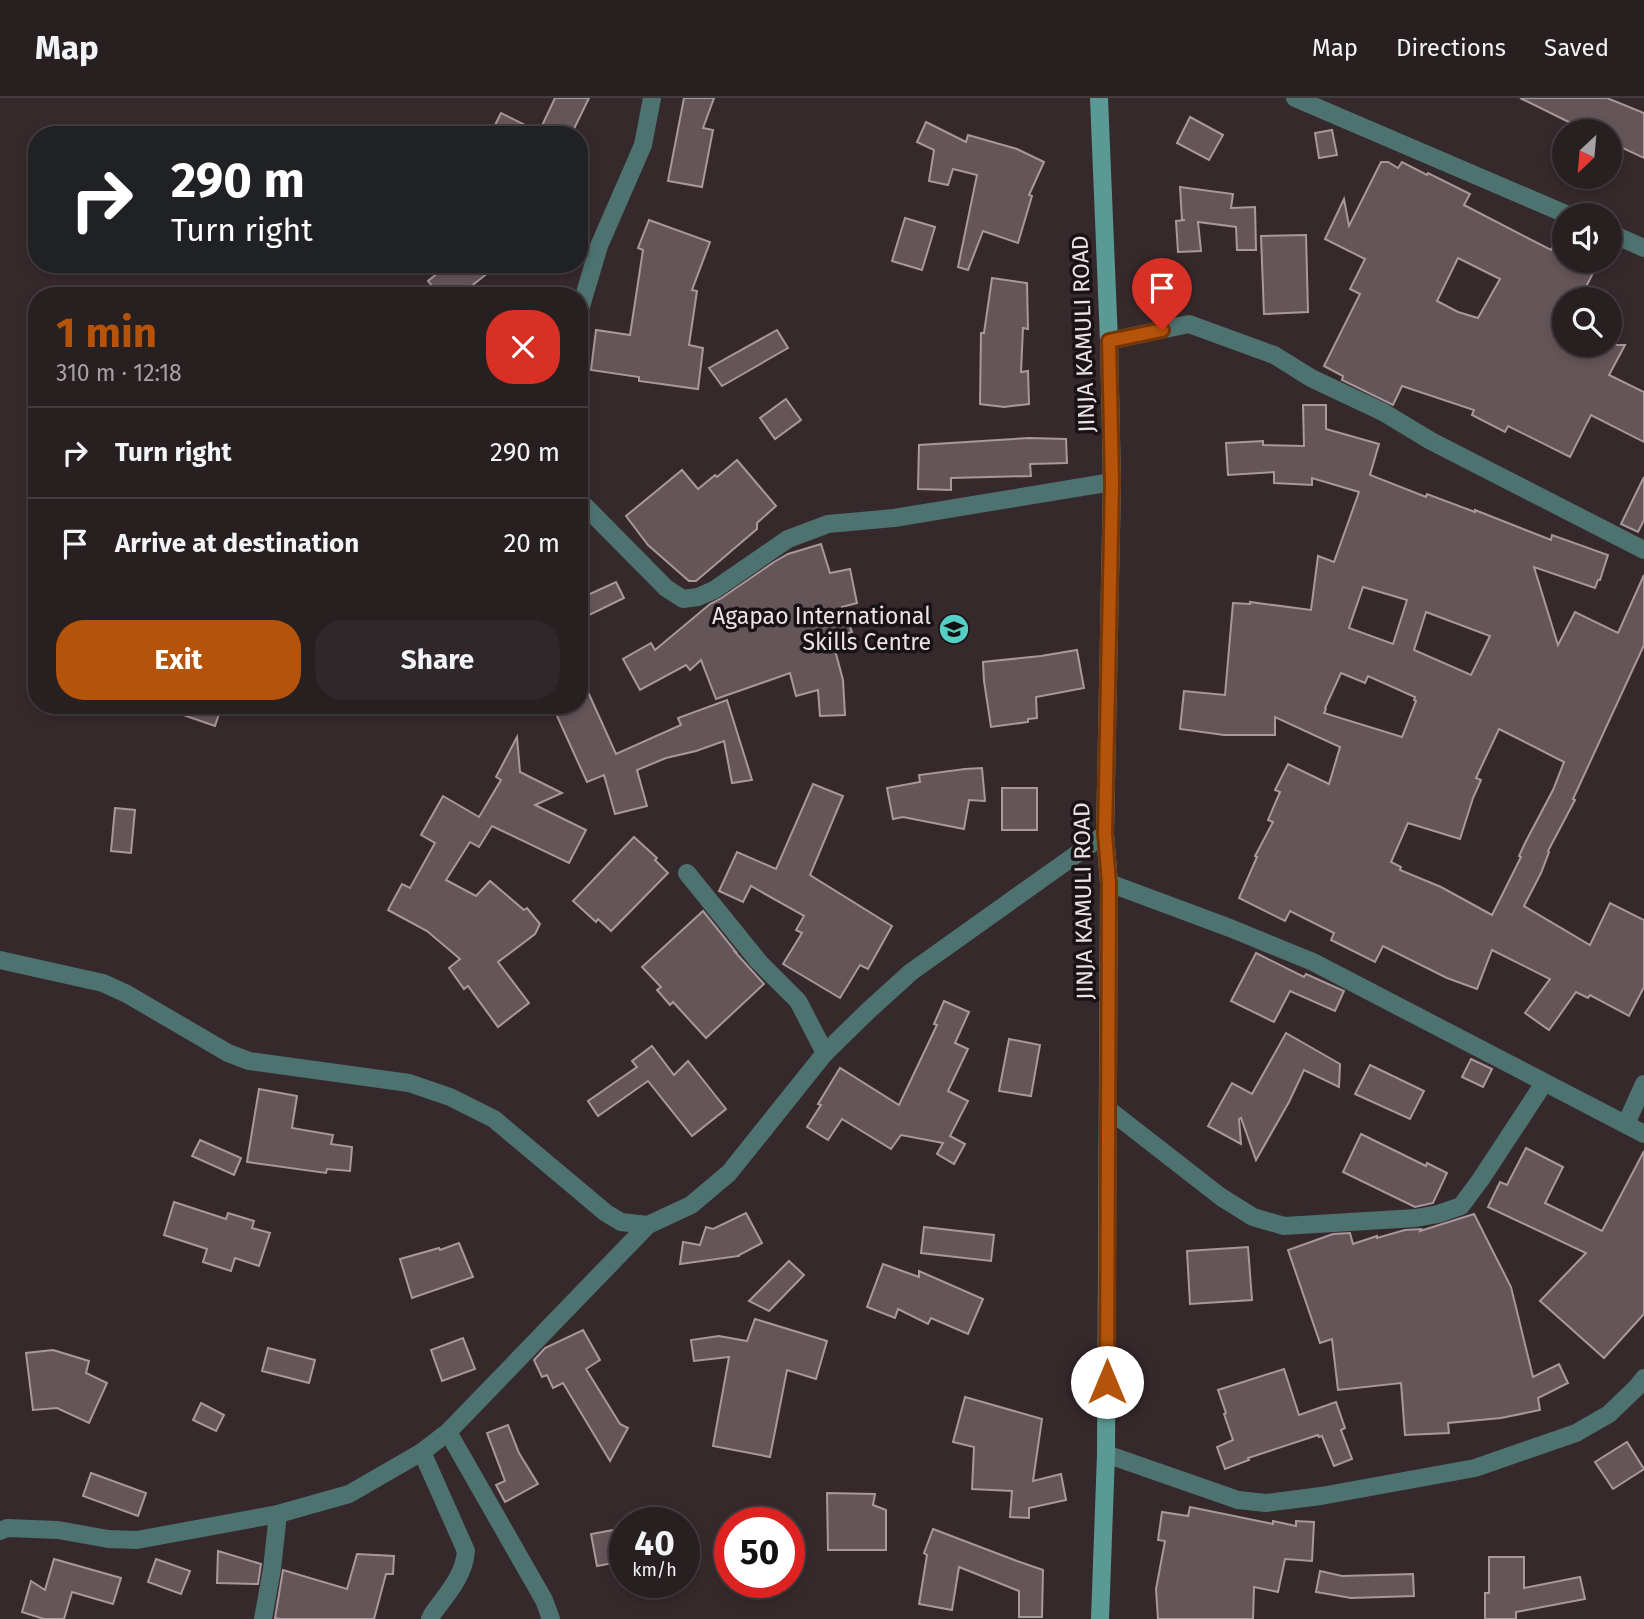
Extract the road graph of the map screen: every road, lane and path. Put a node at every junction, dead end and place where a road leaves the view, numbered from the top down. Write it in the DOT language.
graph roads {
  1 [pos="652,98"];
  2 [pos="1098,98"];
  3 [pos="1295,98"];
  4 [pos="1552,208"];
  5 [pos="1622,238"];
  6 [pos="1644,248"];
  7 [pos="587,287"];
  8 [pos="1109,341"];
  9 [pos="1112,482"];
  10 [pos="588,509"];
  11 [pos="1644,550"];
  12 [pos="1105,834"];
  13 [pos="687,873"];
  14 [pos="1109,883"];
  15 [pos="0,960"];
  16 [pos="825,1053"];
  17 [pos="1544,1083"];
  18 [pos="1644,1084"];
  19 [pos="1108,1109"];
  20 [pos="1626,1124"];
  21 [pos="1644,1134"];
  22 [pos="648,1224"];
  23 [pos="1644,1378"];
  24 [pos="448,1432"];
  25 [pos="422,1452"];
  26 [pos="1106,1454"];
  27 [pos="278,1514"];
  28 [pos="0,1531"];
  29 [pos="263,1619"];
  30 [pos="430,1619"];
  31 [pos="551,1619"];
  32 [pos="1100,1619"];
  1 -- 7 [label="street"];
  2 -- 8 [label="main road, JINJA KAMULI ROAD"];
  3 -- 4 [label="street"];
  5 -- 6 [label="street"];
  8 -- 9 [label="main road, JINJA KAMULI ROAD"];
  8 -- 11 [label="street"];
  9 -- 10 [label="street"];
  9 -- 12 [label="main road, JINJA KAMULI ROAD"];
  12 -- 14 [label="main road, JINJA KAMULI ROAD"];
  12 -- 16 [label="street"];
  13 -- 16 [label="street"];
  14 -- 17 [label="street"];
  14 -- 19 [label="main road, JINJA KAMULI ROAD"];
  15 -- 22 [label="street"];
  16 -- 22 [label="street"];
  17 -- 19 [label="street"];
  17 -- 20 [label="street"];
  18 -- 20 [label="street"];
  19 -- 26 [label="main road, JINJA KAMULI ROAD"];
  20 -- 21 [label="street"];
  22 -- 24 [label="street"];
  23 -- 26 [label="street"];
  24 -- 25 [label="street"];
  24 -- 31 [label="street"];
  25 -- 27 [label="street"];
  25 -- 30 [label="street"];
  26 -- 32 [label="main road, JINJA KAMULI ROAD"];
  27 -- 28 [label="street"];
  27 -- 29 [label="street"];
}
